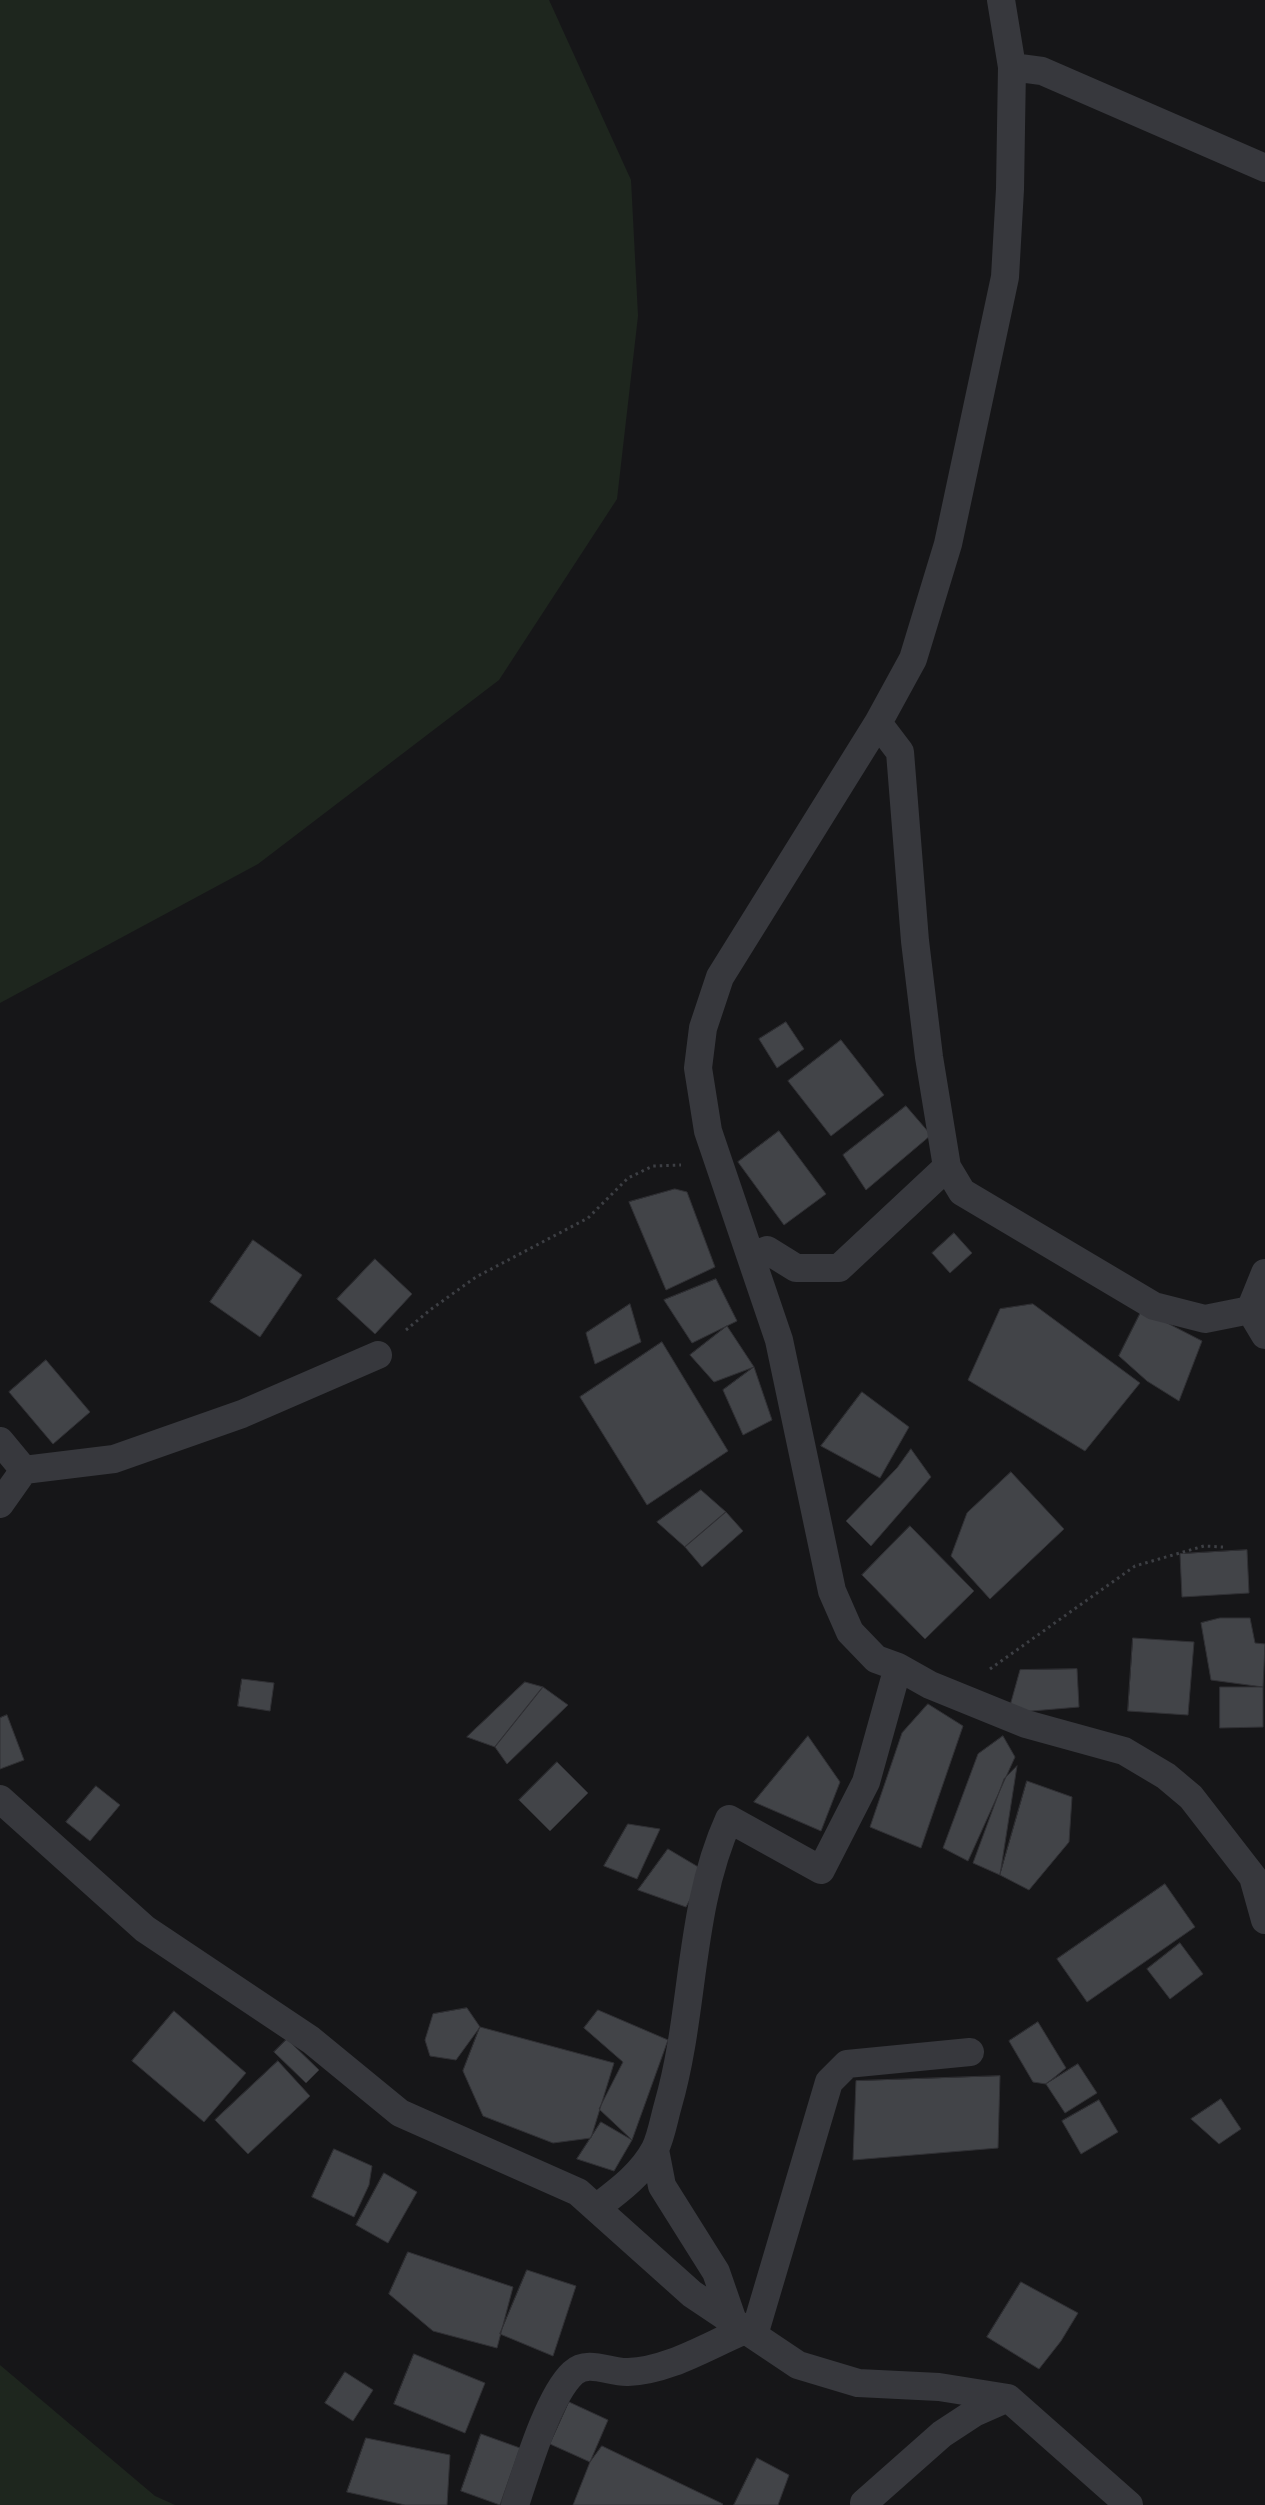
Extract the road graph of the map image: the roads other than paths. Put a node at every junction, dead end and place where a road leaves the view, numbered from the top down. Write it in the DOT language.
graph roads {
  1 [pos="1000,0"];
  2 [pos="1012,67"];
  3 [pos="1265,168"];
  4 [pos="878,723"];
  5 [pos="947,1167"];
  6 [pos="752,1256"];
  7 [pos="1265,1273"];
  8 [pos="1250,1310"];
  9 [pos="1265,1335"];
  10 [pos="378,1355"];
  11 [pos="0,1440"];
  12 [pos="24,1470"];
  13 [pos="0,1504"];
  14 [pos="898,1667"];
  15 [pos="0,1799"];
  16 [pos="1264,1913"];
  17 [pos="970,2052"];
  18 [pos="655,2150"];
  19 [pos="596,2208"];
  20 [pos="744,2329"];
  21 [pos="1008,2398"];
  22 [pos="864,2503"];
  23 [pos="515,2505"];
  24 [pos="1129,2505"];
  1 -- 2 [label="street"];
  2 -- 3 [label="street"];
  2 -- 4 [label="street"];
  4 -- 5 [label="street"];
  4 -- 6 [label="street"];
  5 -- 6 [label="street"];
  5 -- 8 [label="street"];
  6 -- 14 [label="street"];
  7 -- 8 [label="street"];
  8 -- 9 [label="street"];
  10 -- 12 [label="street"];
  11 -- 12 [label="street"];
  12 -- 13 [label="street"];
  14 -- 16 [label="street"];
  14 -- 18 [label="street"];
  15 -- 19 [label="street"];
  17 -- 20 [label="street"];
  18 -- 19 [label="street"];
  18 -- 20 [label="street"];
  19 -- 20 [label="street"];
  20 -- 21 [label="street"];
  20 -- 23 [label="street"];
  21 -- 22 [label="street"];
  21 -- 24 [label="street"];
}
